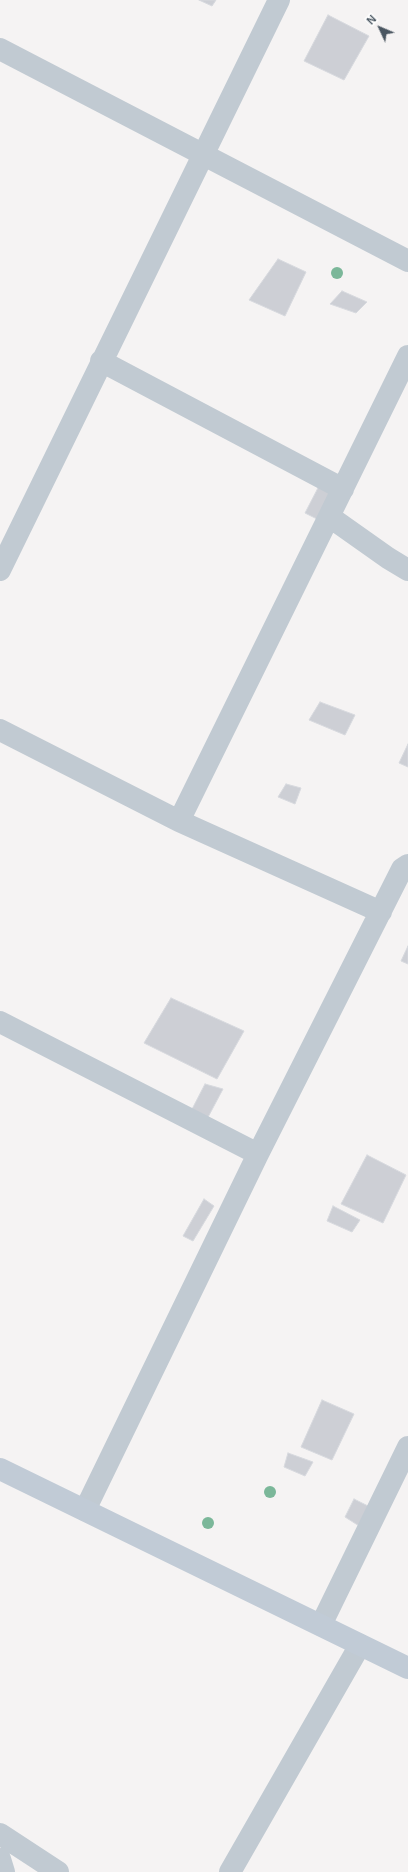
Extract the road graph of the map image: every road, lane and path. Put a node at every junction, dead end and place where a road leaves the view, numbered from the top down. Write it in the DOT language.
graph roads {
  1 [pos="279,0"];
  2 [pos="0,49"];
  3 [pos="204,155"];
  4 [pos="408,261"];
  5 [pos="408,356"];
  6 [pos="101,361"];
  7 [pos="343,490"];
  8 [pos="330,517"];
  9 [pos="0,570"];
  10 [pos="408,570"];
  11 [pos="0,730"];
  12 [pos="179,821"];
  13 [pos="408,865"];
  14 [pos="381,912"];
  15 [pos="0,1022"];
  16 [pos="258,1154"];
  17 [pos="408,1447"];
  18 [pos="0,1469"];
  19 [pos="85,1510"];
  20 [pos="321,1625"];
  21 [pos="360,1645"];
  22 [pos="408,1668"];
  23 [pos="0,1834"];
  24 [pos="0,1859"];
  25 [pos="4,1872"];
  26 [pos="58,1872"];
  27 [pos="230,1872"];
  1 -- 3 [label="street"];
  2 -- 3 [label="street"];
  3 -- 4 [label="street"];
  3 -- 6 [label="street"];
  5 -- 7 [label="street"];
  6 -- 7 [label="street"];
  6 -- 9 [label="street"];
  7 -- 8 [label="street"];
  8 -- 10 [label="street"];
  8 -- 12 [label="street"];
  11 -- 12 [label="street"];
  12 -- 14 [label="street"];
  13 -- 14 [label="street"];
  14 -- 16 [label="street"];
  15 -- 16 [label="street"];
  16 -- 19 [label="street"];
  17 -- 20 [label="street"];
  18 -- 19 [label="street"];
  19 -- 20 [label="street"];
  20 -- 21 [label="street"];
  21 -- 22 [label="street"];
  21 -- 27 [label="street"];
  23 -- 26 [label="street"];
  24 -- 25 [label="street"];
}
